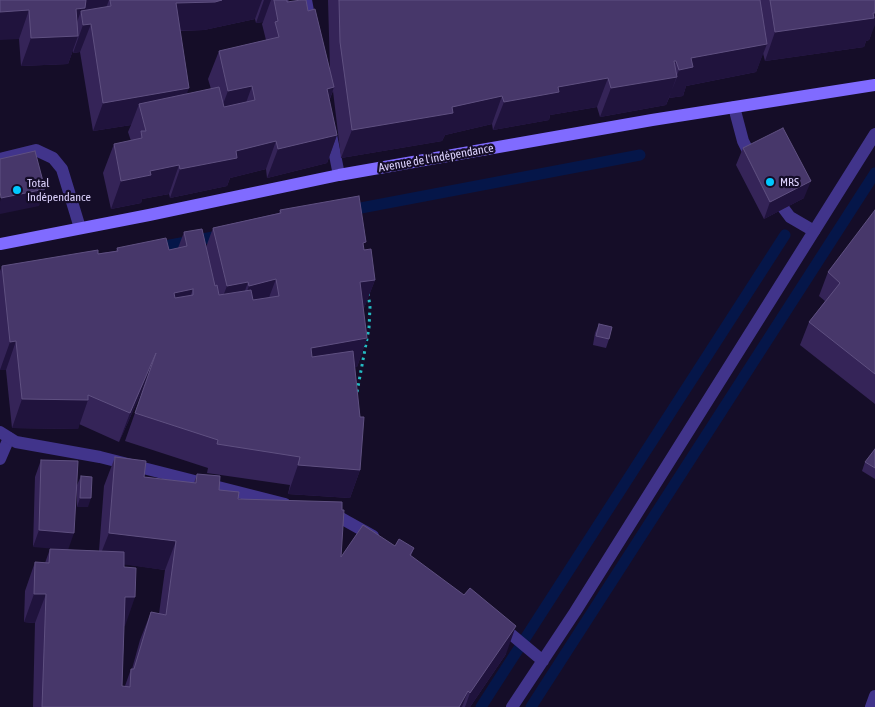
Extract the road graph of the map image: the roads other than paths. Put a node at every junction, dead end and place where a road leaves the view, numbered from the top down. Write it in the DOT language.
graph roads {
  1 [pos="306,0"];
  2 [pos="313,39"];
  3 [pos="875,84"];
  4 [pos="734,107"];
  5 [pos="328,117"];
  6 [pos="875,134"];
  7 [pos="0,159"];
  8 [pos="752,159"];
  9 [pos="339,175"];
  10 [pos="784,209"];
  11 [pos="80,228"];
  12 [pos="814,231"];
  13 [pos="0,244"];
  14 [pos="4,435"];
  15 [pos="0,459"];
  16 [pos="297,506"];
  17 [pos="314,511"];
  18 [pos="386,542"];
  19 [pos="492,620"];
  20 [pos="543,661"];
  21 [pos="875,696"];
  22 [pos="512,707"];
  23 [pos="871,707"];
  1 -- 2 [label="street"];
  3 -- 4 [label="main road, Avenue de l'indépendance"];
  4 -- 8 [label="street"];
  4 -- 9 [label="main road, Avenue de l'indépendance"];
  5 -- 9 [label="street"];
  6 -- 12 [label="street"];
  7 -- 11 [label="street"];
  9 -- 11 [label="main road, Avenue de l'indépendance"];
  10 -- 12 [label="street"];
  11 -- 13 [label="main road, Avenue de l'indépendance"];
  12 -- 20 [label="street"];
  14 -- 15 [label="street"];
  14 -- 16 [label="street"];
  17 -- 18 [label="street"];
  19 -- 20 [label="street"];
  20 -- 22 [label="street"];
  21 -- 23 [label="street"];
}
